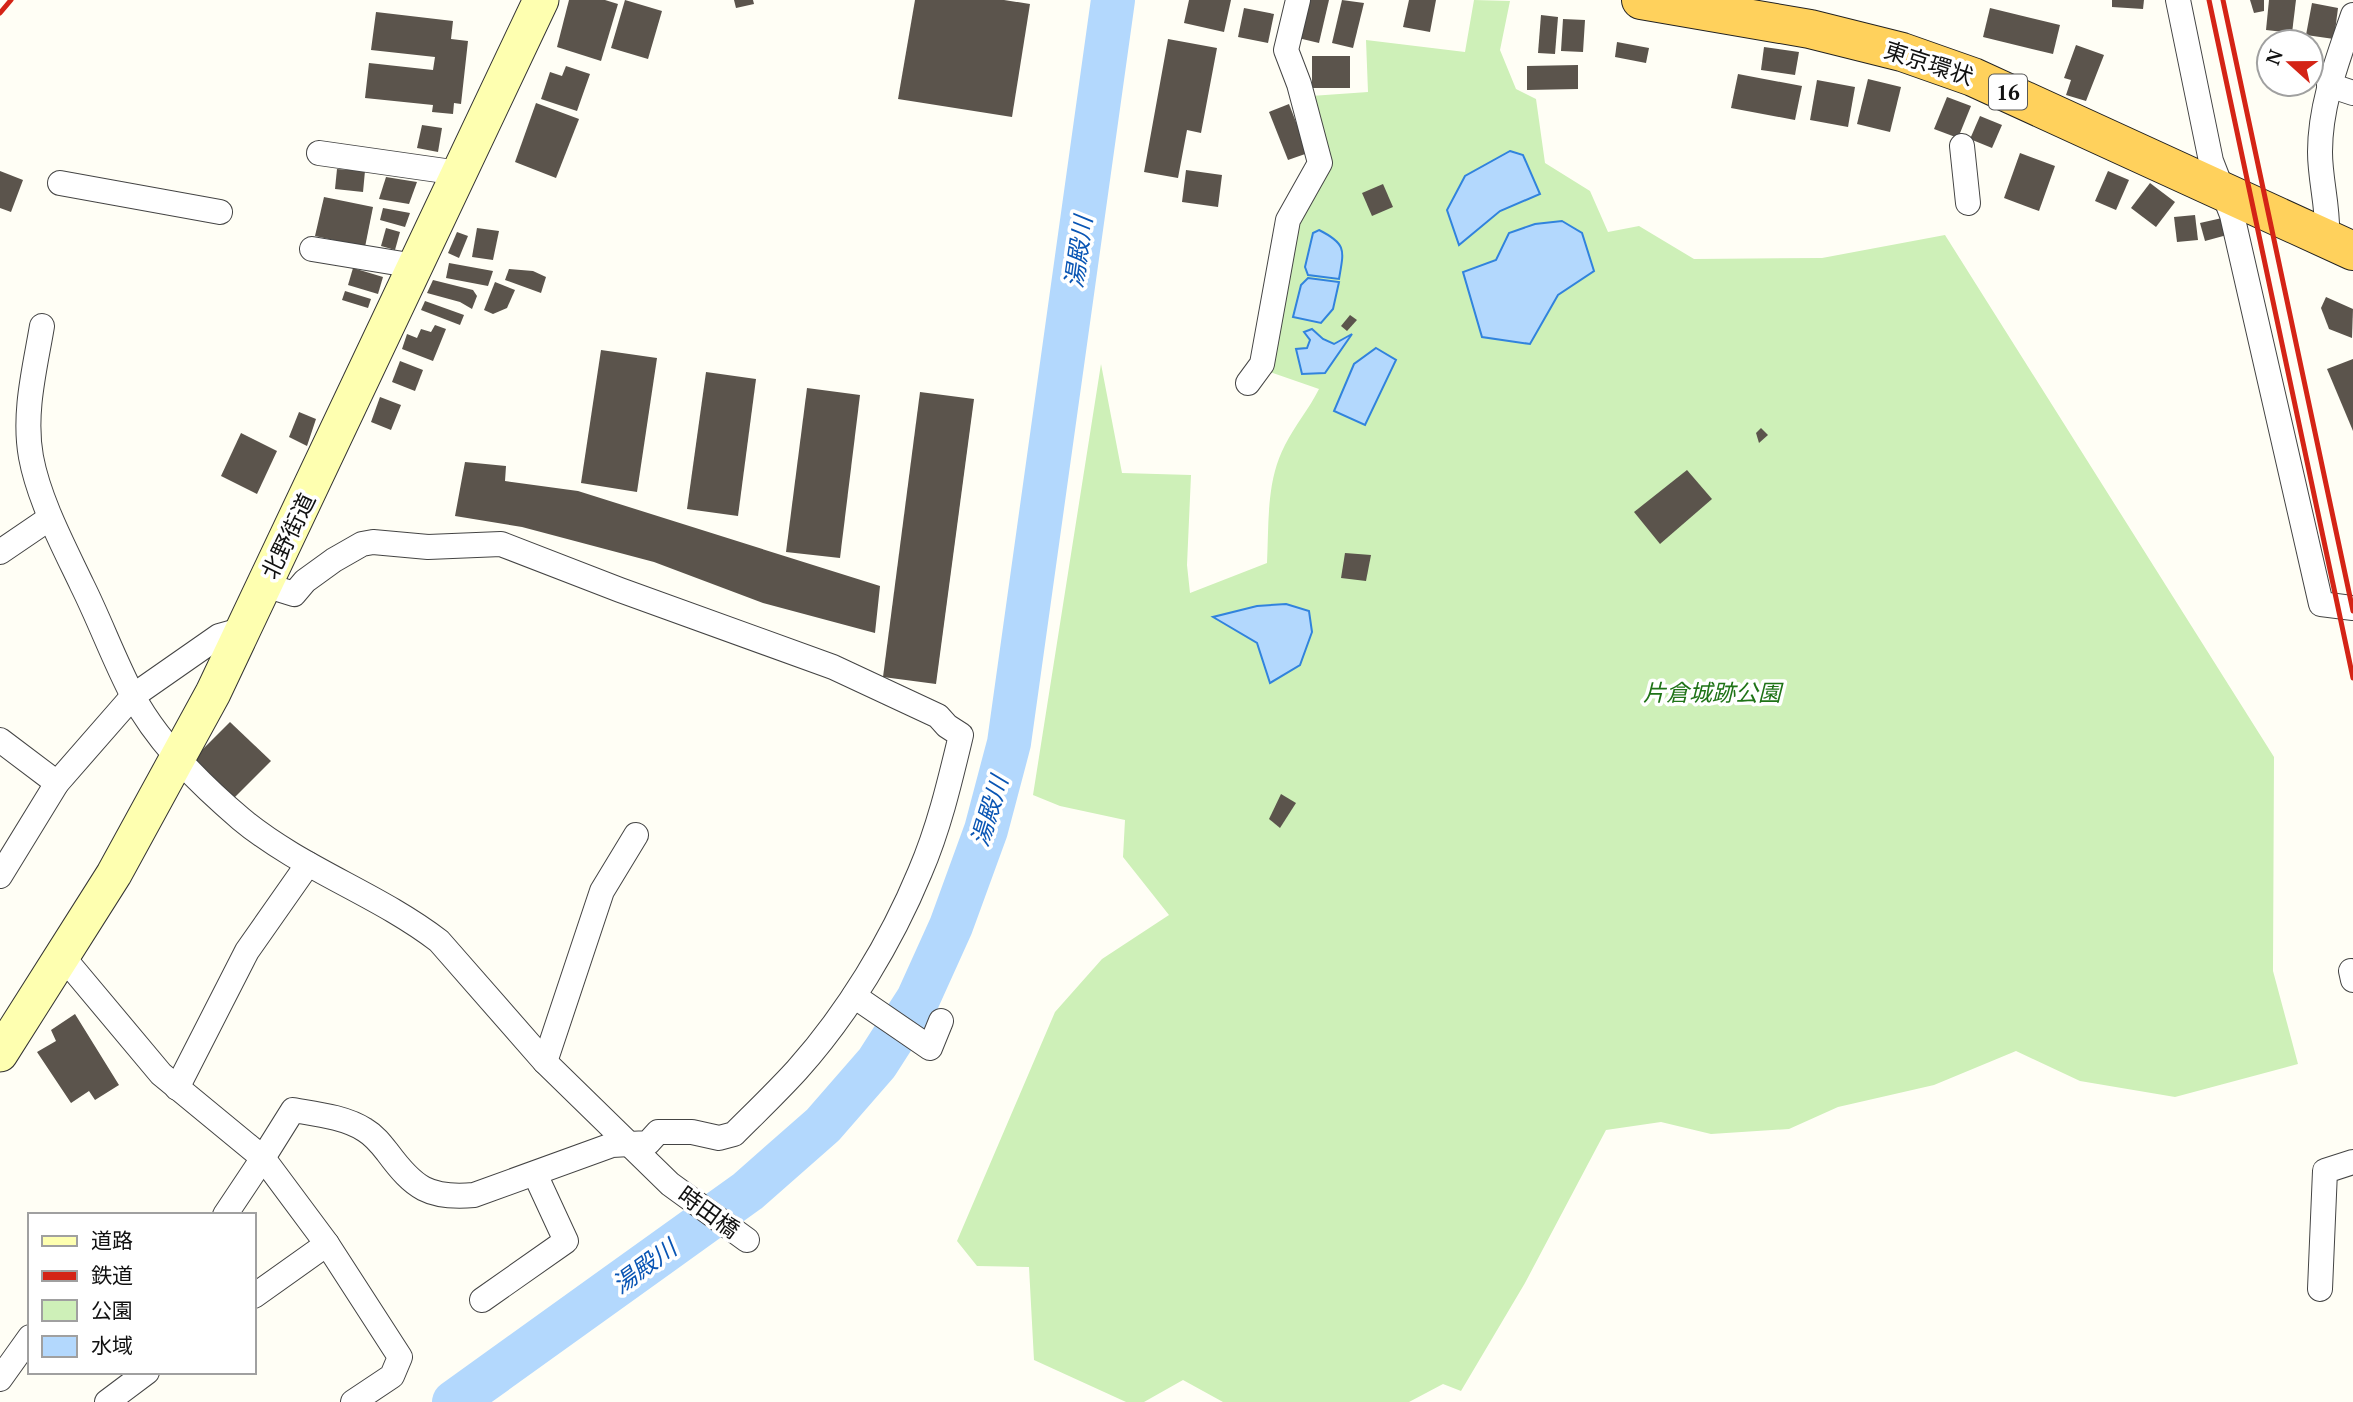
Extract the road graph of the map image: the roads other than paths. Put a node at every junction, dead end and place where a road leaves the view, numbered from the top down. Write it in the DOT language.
graph roads {
  1 [pos="541,0"];
  2 [pos="1298,0"];
  3 [pos="1641,0"];
  4 [pos="2178,0"];
  5 [pos="2353,15"];
  6 [pos="2329,85"];
  7 [pos="2353,93"];
  8 [pos="1962,146"];
  9 [pos="319,153"];
  10 [pos="459,173"];
  11 [pos="60,183"];
  12 [pos="2223,190"];
  13 [pos="1968,203"];
  14 [pos="220,212"];
  15 [pos="2340,245"];
  16 [pos="312,249"];
  17 [pos="415,266"];
  18 [pos="42,326"];
  19 [pos="1248,383"];
  20 [pos="50,518"];
  21 [pos="0,552"];
  22 [pos="265,585"];
  23 [pos="2353,608"];
  24 [pos="244,629"];
  25 [pos="133,696"];
  26 [pos="0,740"];
  27 [pos="178,758"];
  28 [pos="57,783"];
  29 [pos="636,835"];
  30 [pos="308,864"];
  31 [pos="0,876"];
  32 [pos="63,957"];
  33 [pos="857,998"];
  34 [pos="941,1021"];
  35 [pos="0,1054"];
  36 [pos="545,1062"];
  37 [pos="177,1088"];
  38 [pos="631,1144"];
  39 [pos="264,1158"];
  40 [pos="2353,1161"];
  41 [pos="535,1174"];
  42 [pos="226,1213"];
  43 [pos="745,1238"];
  44 [pos="327,1244"];
  45 [pos="2320,1289"];
  46 [pos="256,1295"];
  47 [pos="482,1300"];
  48 [pos="28,1339"];
  49 [pos="137,1375"];
  50 [pos="0,1379"];
  51 [pos="107,1402"];
  52 [pos="353,1402"];
  1 -- 10 [label="main road, 北野街道"];
  2 -- 19 [label="street"];
  3 -- 12 [label="highway, 東京環状 / 16"];
  4 -- 12 [label="street"];
  5 -- 6 [label="street"];
  6 -- 7 [label="street"];
  6 -- 15 [label="street"];
  8 -- 13 [label="street"];
  9 -- 10 [label="street"];
  10 -- 17 [label="main road, 北野街道"];
  11 -- 14 [label="street"];
  12 -- 15 [label="highway, 東京環状 / 16"];
  12 -- 23 [label="street"];
  16 -- 17 [label="street"];
  17 -- 22 [label="main road, 北野街道"];
  18 -- 20 [label="street, 時田橋"];
  20 -- 21 [label="street"];
  20 -- 25 [label="street, 時田橋"];
  22 -- 24 [label="main road, 北野街道"];
  22 -- 33 [label="street"];
  24 -- 25 [label="street"];
  24 -- 27 [label="main road, 北野街道"];
  25 -- 27 [label="street, 時田橋"];
  25 -- 28 [label="street"];
  26 -- 28 [label="street"];
  27 -- 30 [label="street, 時田橋"];
  27 -- 32 [label="main road, 北野街道"];
  28 -- 31 [label="street"];
  29 -- 36 [label="street"];
  30 -- 36 [label="street, 時田橋"];
  30 -- 37 [label="street"];
  32 -- 35 [label="main road, 北野街道"];
  32 -- 37 [label="street"];
  33 -- 34 [label="street"];
  33 -- 38 [label="street"];
  36 -- 38 [label="street, 時田橋"];
  37 -- 39 [label="street"];
  38 -- 41 [label="street"];
  38 -- 43 [label="street, 時田橋"];
  39 -- 41 [label="street"];
  39 -- 42 [label="street"];
  39 -- 44 [label="street"];
  40 -- 45 [label="street"];
  41 -- 47 [label="street"];
  44 -- 46 [label="street"];
  44 -- 52 [label="street"];
  48 -- 50 [label="street"];
  49 -- 51 [label="street"];
}
